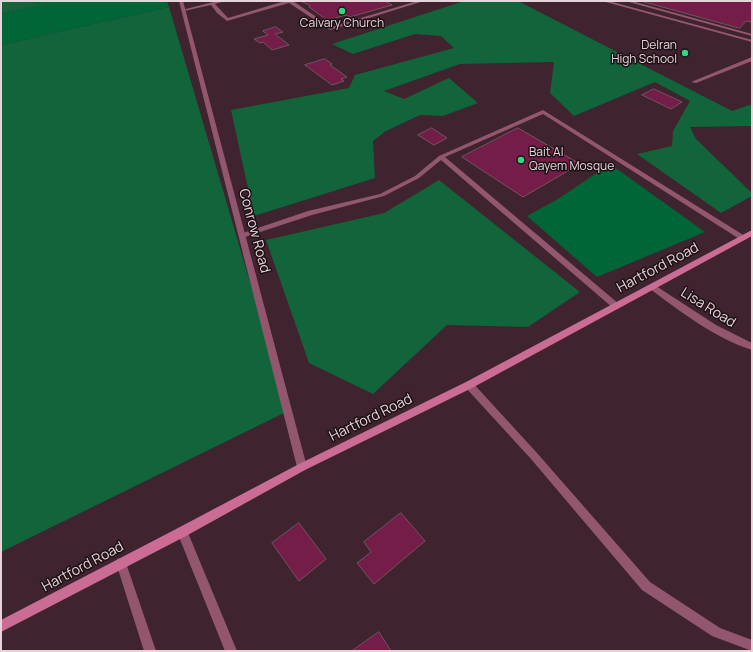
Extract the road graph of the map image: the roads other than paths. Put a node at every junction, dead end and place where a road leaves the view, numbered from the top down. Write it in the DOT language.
graph roads {
  1 [pos="181,1"];
  2 [pos="223,1"];
  3 [pos="290,1"];
  4 [pos="422,1"];
  5 [pos="604,1"];
  6 [pos="627,1"];
  7 [pos="213,4"];
  8 [pos="184,10"];
  9 [pos="752,35"];
  10 [pos="752,41"];
  11 [pos="752,59"];
  12 [pos="694,82"];
  13 [pos="441,157"];
  14 [pos="752,233"];
  15 [pos="242,236"];
  16 [pos="743,238"];
  17 [pos="653,287"];
  18 [pos="616,306"];
  19 [pos="752,347"];
  20 [pos="469,385"];
  21 [pos="302,467"];
  22 [pos="182,532"];
  23 [pos="121,563"];
  24 [pos="1,626"];
  25 [pos="752,646"];
  26 [pos="150,651"];
  27 [pos="231,651"];
  1 -- 8 [label="street, Conrow Road"];
  2 -- 7 [label="street"];
  3 -- 4 [label="street"];
  3 -- 7 [label="street"];
  5 -- 10 [label="street"];
  6 -- 9 [label="street"];
  7 -- 8 [label="street"];
  8 -- 15 [label="street, Conrow Road"];
  11 -- 12 [label="street"];
  13 -- 15 [label="street"];
  13 -- 16 [label="street"];
  13 -- 18 [label="street"];
  14 -- 16 [label="main road, Hartford Road"];
  15 -- 21 [label="street, Conrow Road"];
  16 -- 17 [label="main road, Hartford Road"];
  17 -- 18 [label="main road, Hartford Road"];
  17 -- 19 [label="street, Lisa Road"];
  18 -- 20 [label="main road, Hartford Road"];
  20 -- 21 [label="main road, Hartford Road"];
  20 -- 25 [label="street"];
  21 -- 22 [label="main road, Hartford Road"];
  22 -- 23 [label="main road, Hartford Road"];
  22 -- 27 [label="street"];
  23 -- 24 [label="main road, Hartford Road"];
  23 -- 26 [label="street"];
}
